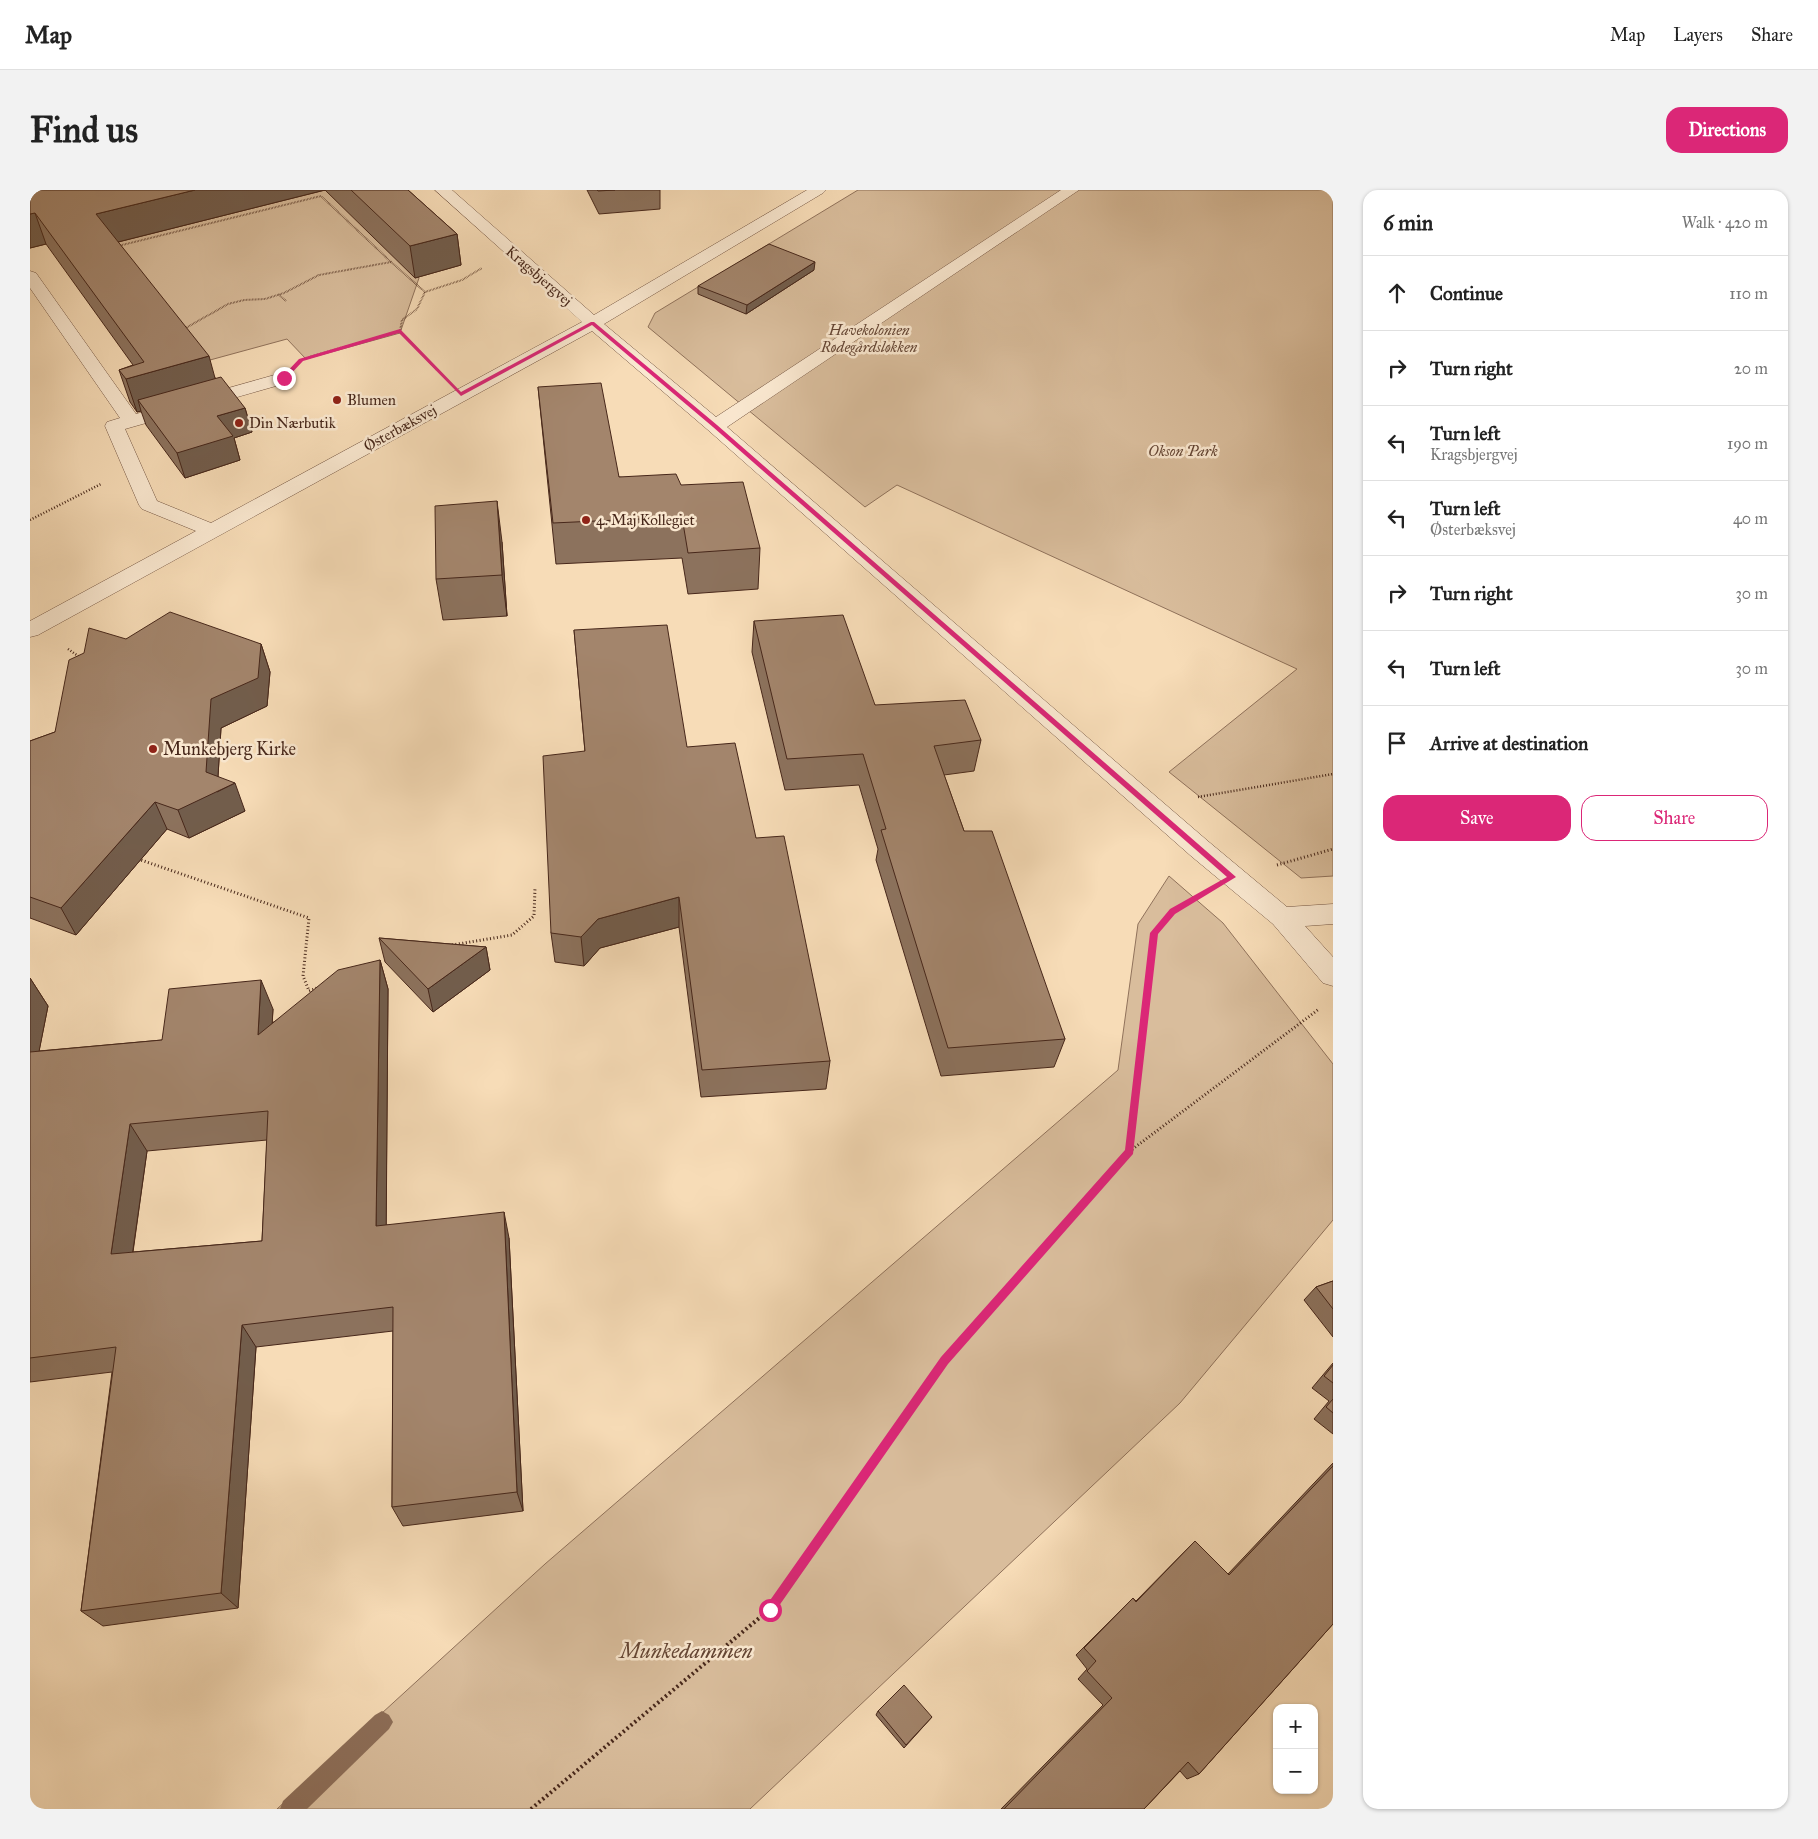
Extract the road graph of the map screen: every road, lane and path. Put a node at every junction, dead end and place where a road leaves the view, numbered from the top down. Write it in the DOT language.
graph roads {
  1 [pos="314,190"];
  2 [pos="443,190"];
  3 [pos="818,190"];
  4 [pos="1071,190"];
  5 [pos="320,196"];
  6 [pos="115,247"];
  7 [pos="508,249"];
  8 [pos="391,262"];
  9 [pos="30,276"];
  10 [pos="425,292"];
  11 [pos="279,295"];
  12 [pos="286,301"];
  13 [pos="592,323"];
  14 [pos="400,331"];
  15 [pos="187,337"];
  16 [pos="284,378"];
  17 [pos="461,395"];
  18 [pos="132,422"];
  19 [pos="715,426"];
  20 [pos="132,468"];
  21 [pos="30,520"];
  22 [pos="212,531"];
  23 [pos="34,628"];
  24 [pos="81,658"];
  25 [pos="1333,774"];
  26 [pos="1151,805"];
  27 [pos="1333,849"];
  28 [pos="132,857"];
  29 [pos="1232,877"];
  30 [pos="535,888"];
  31 [pos="1333,914"];
  32 [pos="1282,917"];
  33 [pos="444,947"];
  34 [pos="1333,975"];
  35 [pos="319,988"];
  36 [pos="1325,1004"];
  37 [pos="1130,1151"];
  38 [pos="531,1809"];
  1 -- 5 [label="path"];
  2 -- 7 [label="street, Kragsbjergvej"];
  3 -- 13 [label="street, Østerbæksvej"];
  4 -- 19 [label="street"];
  5 -- 6 [label="path"];
  5 -- 8 [label="path"];
  7 -- 10 [label="path"];
  7 -- 13 [label="street, Kragsbjergvej"];
  8 -- 10 [label="path"];
  8 -- 11 [label="path"];
  9 -- 18 [label="street"];
  10 -- 14 [label="path"];
  11 -- 12 [label="path"];
  11 -- 15 [label="path"];
  13 -- 17 [label="street, Østerbæksvej"];
  13 -- 19 [label="street, Kragsbjergvej"];
  14 -- 16 [label="path"];
  14 -- 17 [label="path"];
  16 -- 18 [label="street"];
  17 -- 22 [label="street, Østerbæksvej"];
  18 -- 20 [label="street"];
  19 -- 26 [label="street, Kragsbjergvej"];
  20 -- 21 [label="path"];
  20 -- 22 [label="street"];
  22 -- 23 [label="street, Østerbæksvej"];
  23 -- 24 [label="path"];
  25 -- 26 [label="path"];
  26 -- 29 [label="street, Kragsbjergvej"];
  27 -- 29 [label="path"];
  28 -- 35 [label="path"];
  29 -- 32 [label="street, Kragsbjergvej"];
  29 -- 37 [label="path"];
  30 -- 33 [label="path"];
  31 -- 32 [label="street"];
  32 -- 34 [label="street, Kragsbjergvej"];
  36 -- 37 [label="path"];
  37 -- 38 [label="path"];
}
